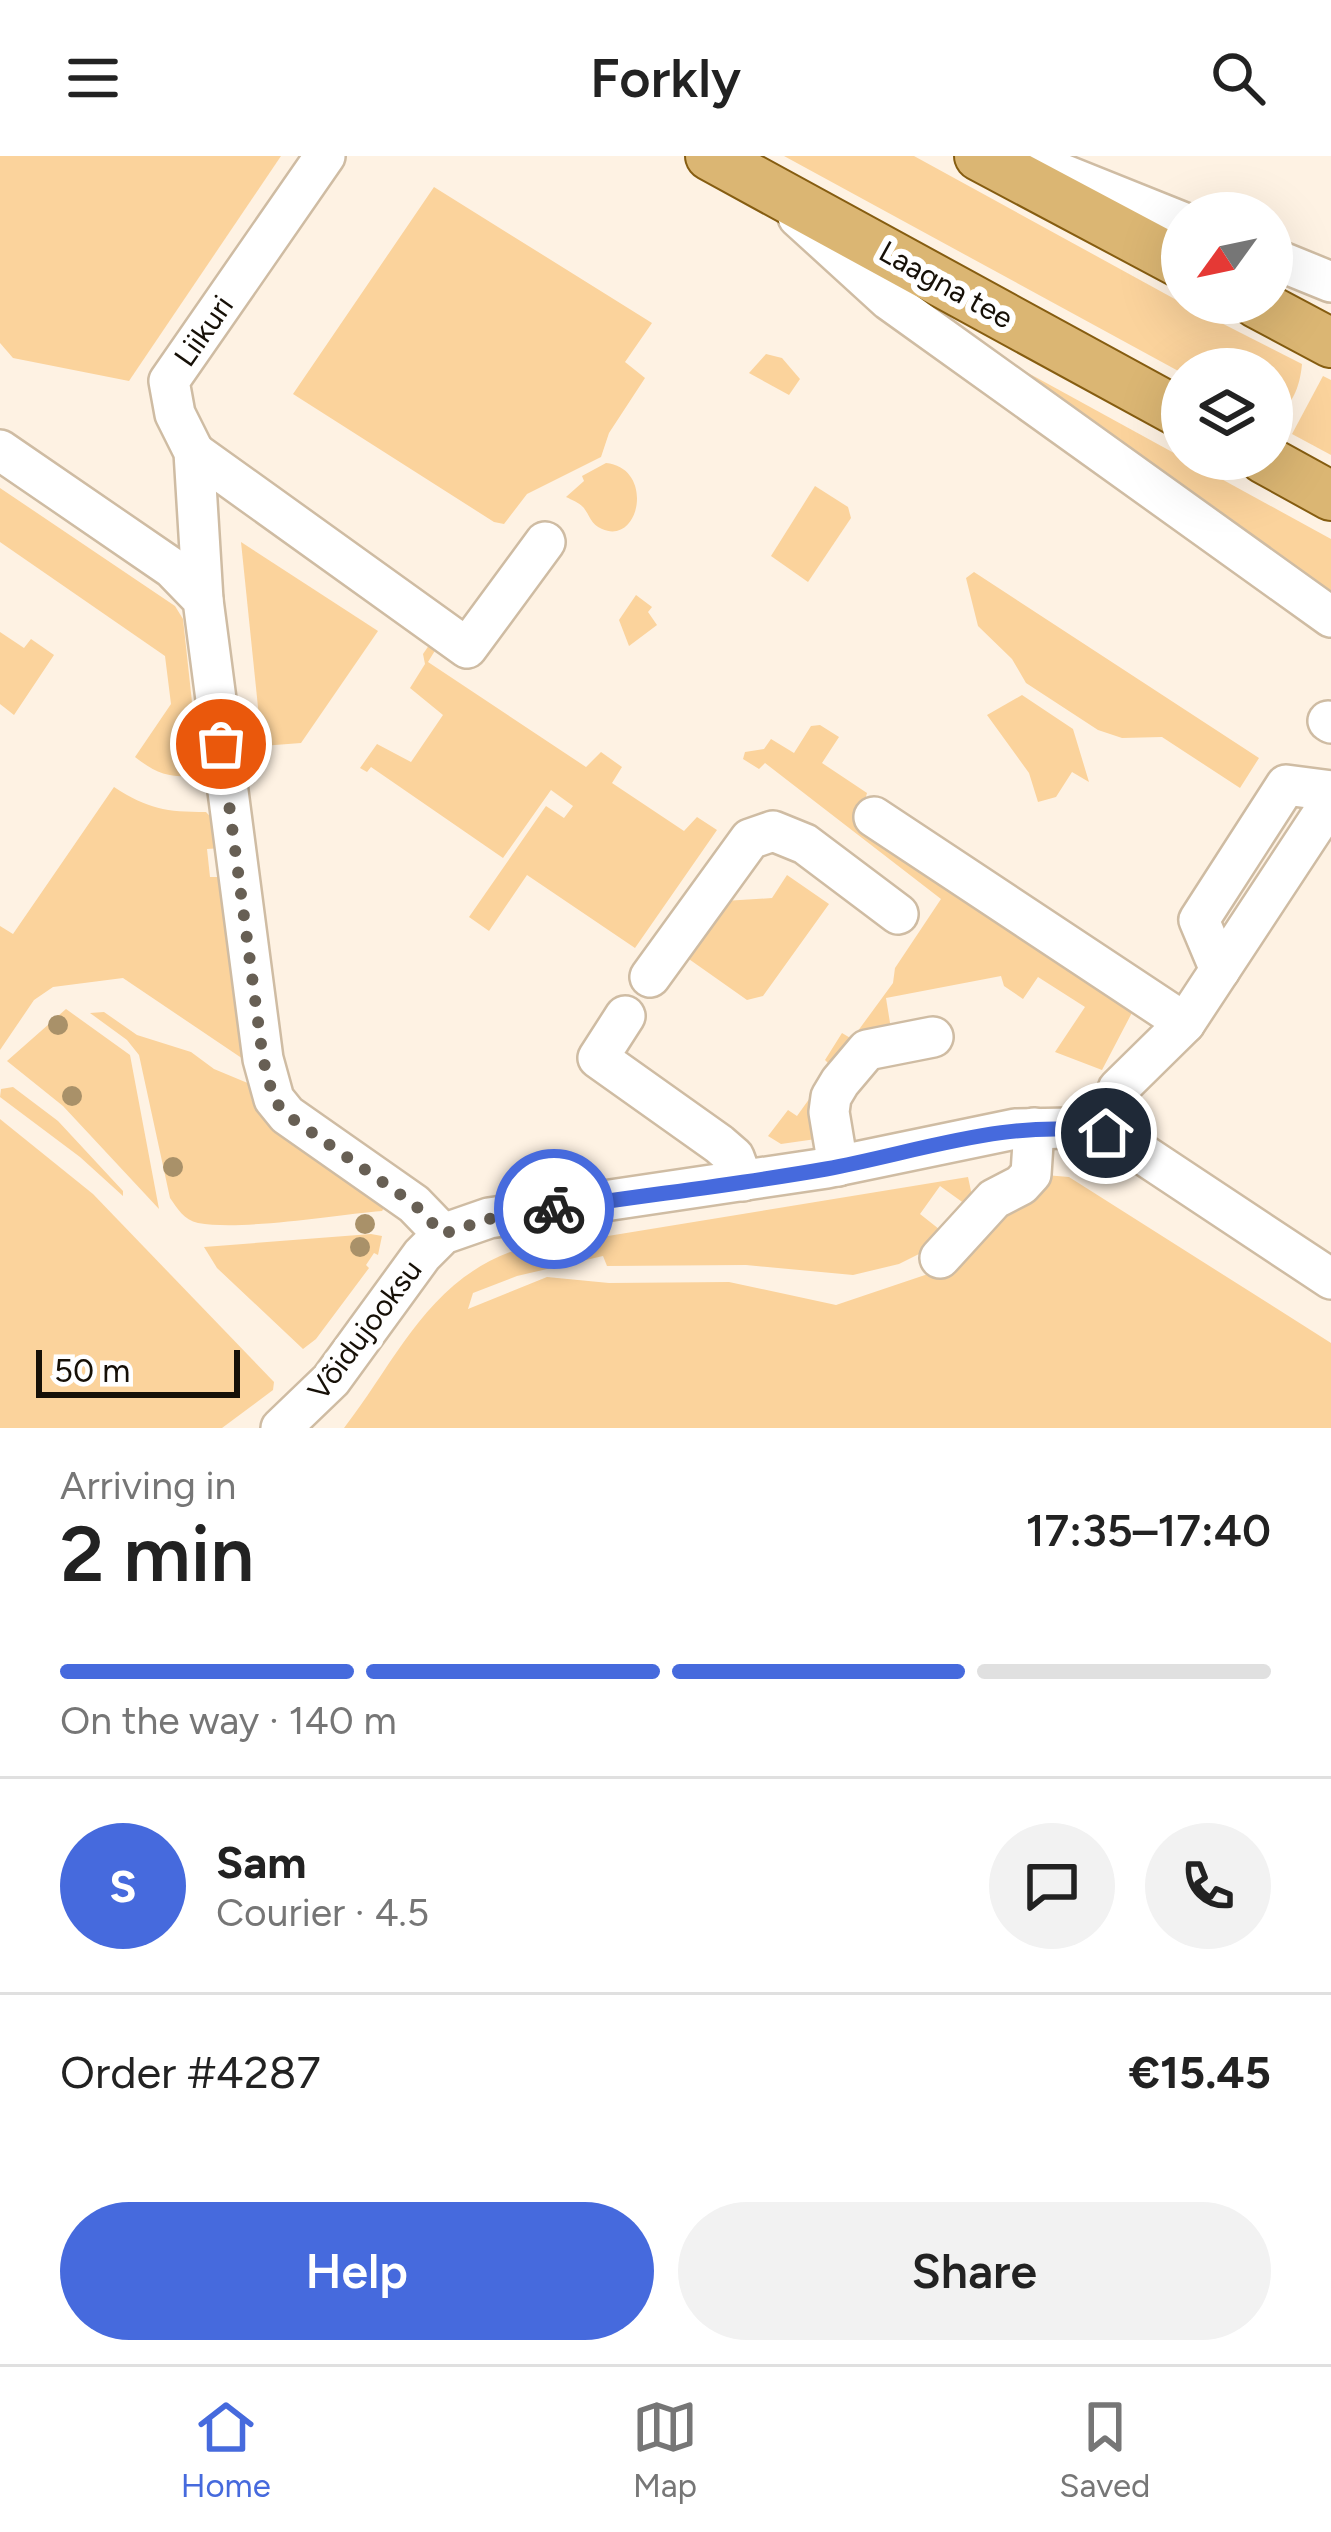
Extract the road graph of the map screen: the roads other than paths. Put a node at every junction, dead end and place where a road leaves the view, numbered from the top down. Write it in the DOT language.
graph roads {
  1 [pos="326,156"];
  2 [pos="710,156"];
  3 [pos="979,156"];
  4 [pos="1019,156"];
  5 [pos="763,185"];
  6 [pos="1161,213"];
  7 [pos="1161,253"];
  8 [pos="1293,267"];
  9 [pos="1331,282"];
  10 [pos="1293,323"];
  11 [pos="1331,343"];
  12 [pos="1161,403"];
  13 [pos="0,450"];
  14 [pos="194,452"];
  15 [pos="1293,475"];
  16 [pos="1331,496"];
  17 [pos="545,542"];
  18 [pos="203,600"];
  19 [pos="1331,617"];
  20 [pos="1331,791"];
  21 [pos="1331,801"];
  22 [pos="874,818"];
  23 [pos="898,914"];
  24 [pos="1220,970"];
  25 [pos="650,976"];
  26 [pos="625,1016"];
  27 [pos="1185,1023"];
  28 [pos="933,1037"];
  29 [pos="1034,1128"];
  30 [pos="1106,1133"];
  31 [pos="838,1166"];
  32 [pos="743,1181"];
  33 [pos="443,1234"];
  34 [pos="940,1258"];
  35 [pos="1331,1279"];
  36 [pos="281,1428"];
  1 -- 14 [label="street, Liikuri"];
  2 -- 5 [label="main road, Laagna tee"];
  3 -- 7 [label="main road"];
  4 -- 6 [label="street"];
  5 -- 12 [label="main road, Laagna tee"];
  5 -- 19 [label="street"];
  8 -- 9 [label="street"];
  10 -- 11 [label="main road"];
  13 -- 18 [label="street"];
  14 -- 17 [label="street"];
  14 -- 18 [label="street, Liikuri"];
  15 -- 16 [label="main road"];
  18 -- 33 [label="street, Liikuri"];
  20 -- 24 [label="street"];
  21 -- 24 [label="street"];
  22 -- 27 [label="street"];
  23 -- 25 [label="street"];
  24 -- 27 [label="street"];
  26 -- 32 [label="street"];
  27 -- 30 [label="street"];
  28 -- 31 [label="street"];
  29 -- 30 [label="street, Võidujooksu"];
  29 -- 31 [label="street, Võidujooksu"];
  29 -- 34 [label="street"];
  30 -- 35 [label="street, Võidujooksu"];
  31 -- 32 [label="street, Võidujooksu"];
  32 -- 33 [label="street, Võidujooksu"];
  33 -- 36 [label="street, Võidujooksu"];
}
